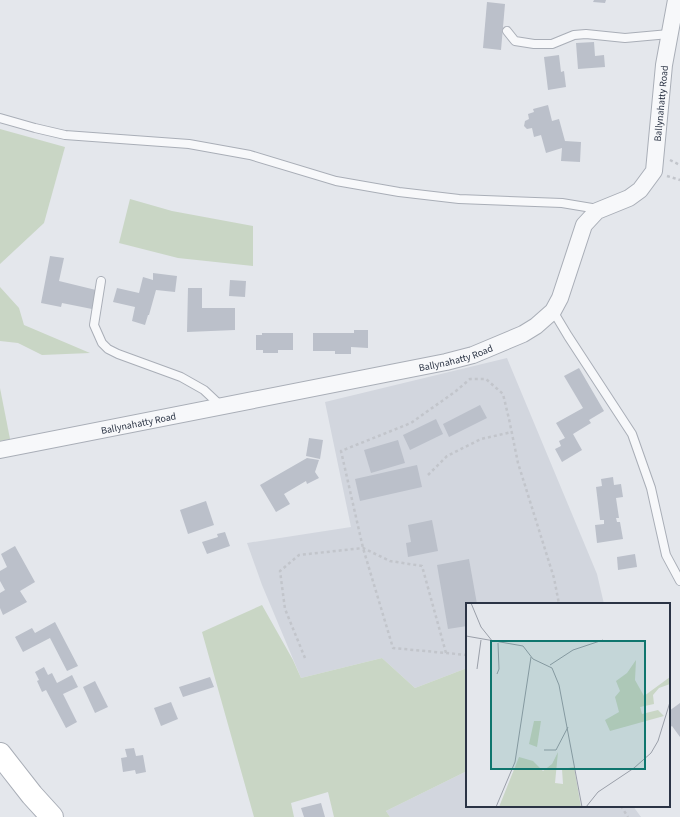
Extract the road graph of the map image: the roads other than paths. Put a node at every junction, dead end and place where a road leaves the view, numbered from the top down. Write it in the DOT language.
graph roads {
  1 [pos="676,5"];
  2 [pos="507,31"];
  3 [pos="669,34"];
  4 [pos="0,118"];
  5 [pos="597,212"];
  6 [pos="101,281"];
  7 [pos="553,311"];
  8 [pos="220,406"];
  9 [pos="0,450"];
  10 [pos="680,581"];
  11 [pos="0,754"];
  12 [pos="52,817"];
  1 -- 3 [label="street, Ballynahatty Road"];
  2 -- 3 [label="lane"];
  3 -- 5 [label="street, Ballynahatty Road"];
  4 -- 5 [label="lane"];
  5 -- 7 [label="street, Ballynahatty Road"];
  6 -- 8 [label="lane"];
  7 -- 8 [label="street, Ballynahatty Road"];
  7 -- 10 [label="lane"];
  8 -- 9 [label="street, Ballynahatty Road"];
  11 -- 12 [label="main road"];
}
